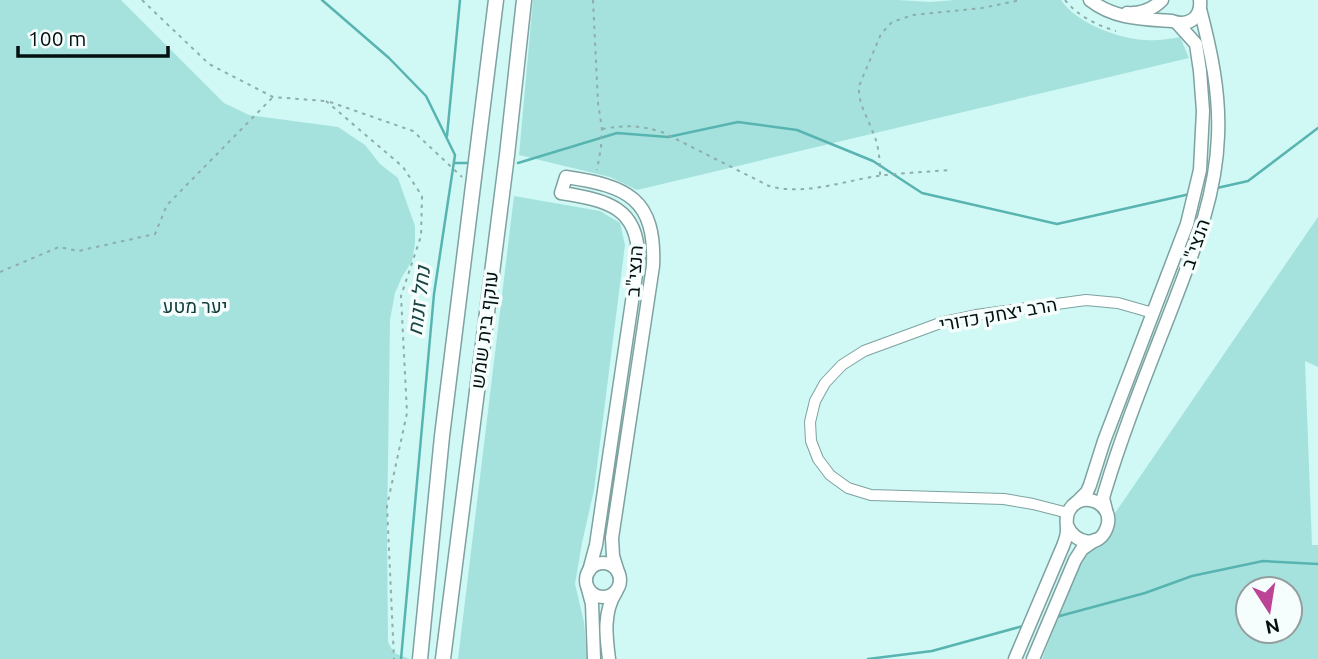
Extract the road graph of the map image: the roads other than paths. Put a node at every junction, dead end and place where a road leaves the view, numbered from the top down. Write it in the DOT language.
graph roads {
  1 [pos="496,0"];
  2 [pos="524,0"];
  3 [pos="1090,0"];
  4 [pos="1162,0"];
  5 [pos="1200,5"];
  6 [pos="1110,11"];
  7 [pos="1175,23"];
  8 [pos="1153,313"];
  9 [pos="1077,502"];
  10 [pos="1106,509"];
  11 [pos="1067,519"];
  12 [pos="1095,540"];
  13 [pos="589,571"];
  14 [pos="618,572"];
  15 [pos="588,589"];
  16 [pos="616,592"];
  17 [pos="420,659"];
  18 [pos="443,659"];
  19 [pos="594,659"];
  20 [pos="609,659"];
  21 [pos="1015,659"];
  22 [pos="1033,659"];
  1 -- 17 [label="main road, עוקף בית שמש"];
  2 -- 18 [label="main road, עוקף בית שמש"];
  3 -- 6 [label="street"];
  4 -- 6 [label="street"];
  4 -- 7 [label="street, הנצי\"ב"];
  5 -- 7 [label="street"];
  5 -- 10 [label="street, הנצי\"ב"];
  6 -- 7 [label="street"];
  7 -- 8 [label="street, הנצי\"ב"];
  8 -- 9 [label="street, הנצי\"ב"];
  8 -- 11 [label="street, הרב יצחק כדורי"];
  9 -- 10 [label="street"];
  9 -- 11 [label="street"];
  10 -- 12 [label="street"];
  11 -- 12 [label="street"];
  11 -- 21 [label="street"];
  12 -- 22 [label="street"];
  13 -- 14 [label="street"];
  13 -- 14 [label="street, הנצי\"ב"];
  13 -- 15 [label="street"];
  14 -- 16 [label="street"];
  15 -- 16 [label="street"];
  15 -- 19 [label="street"];
  16 -- 20 [label="street"];
}
